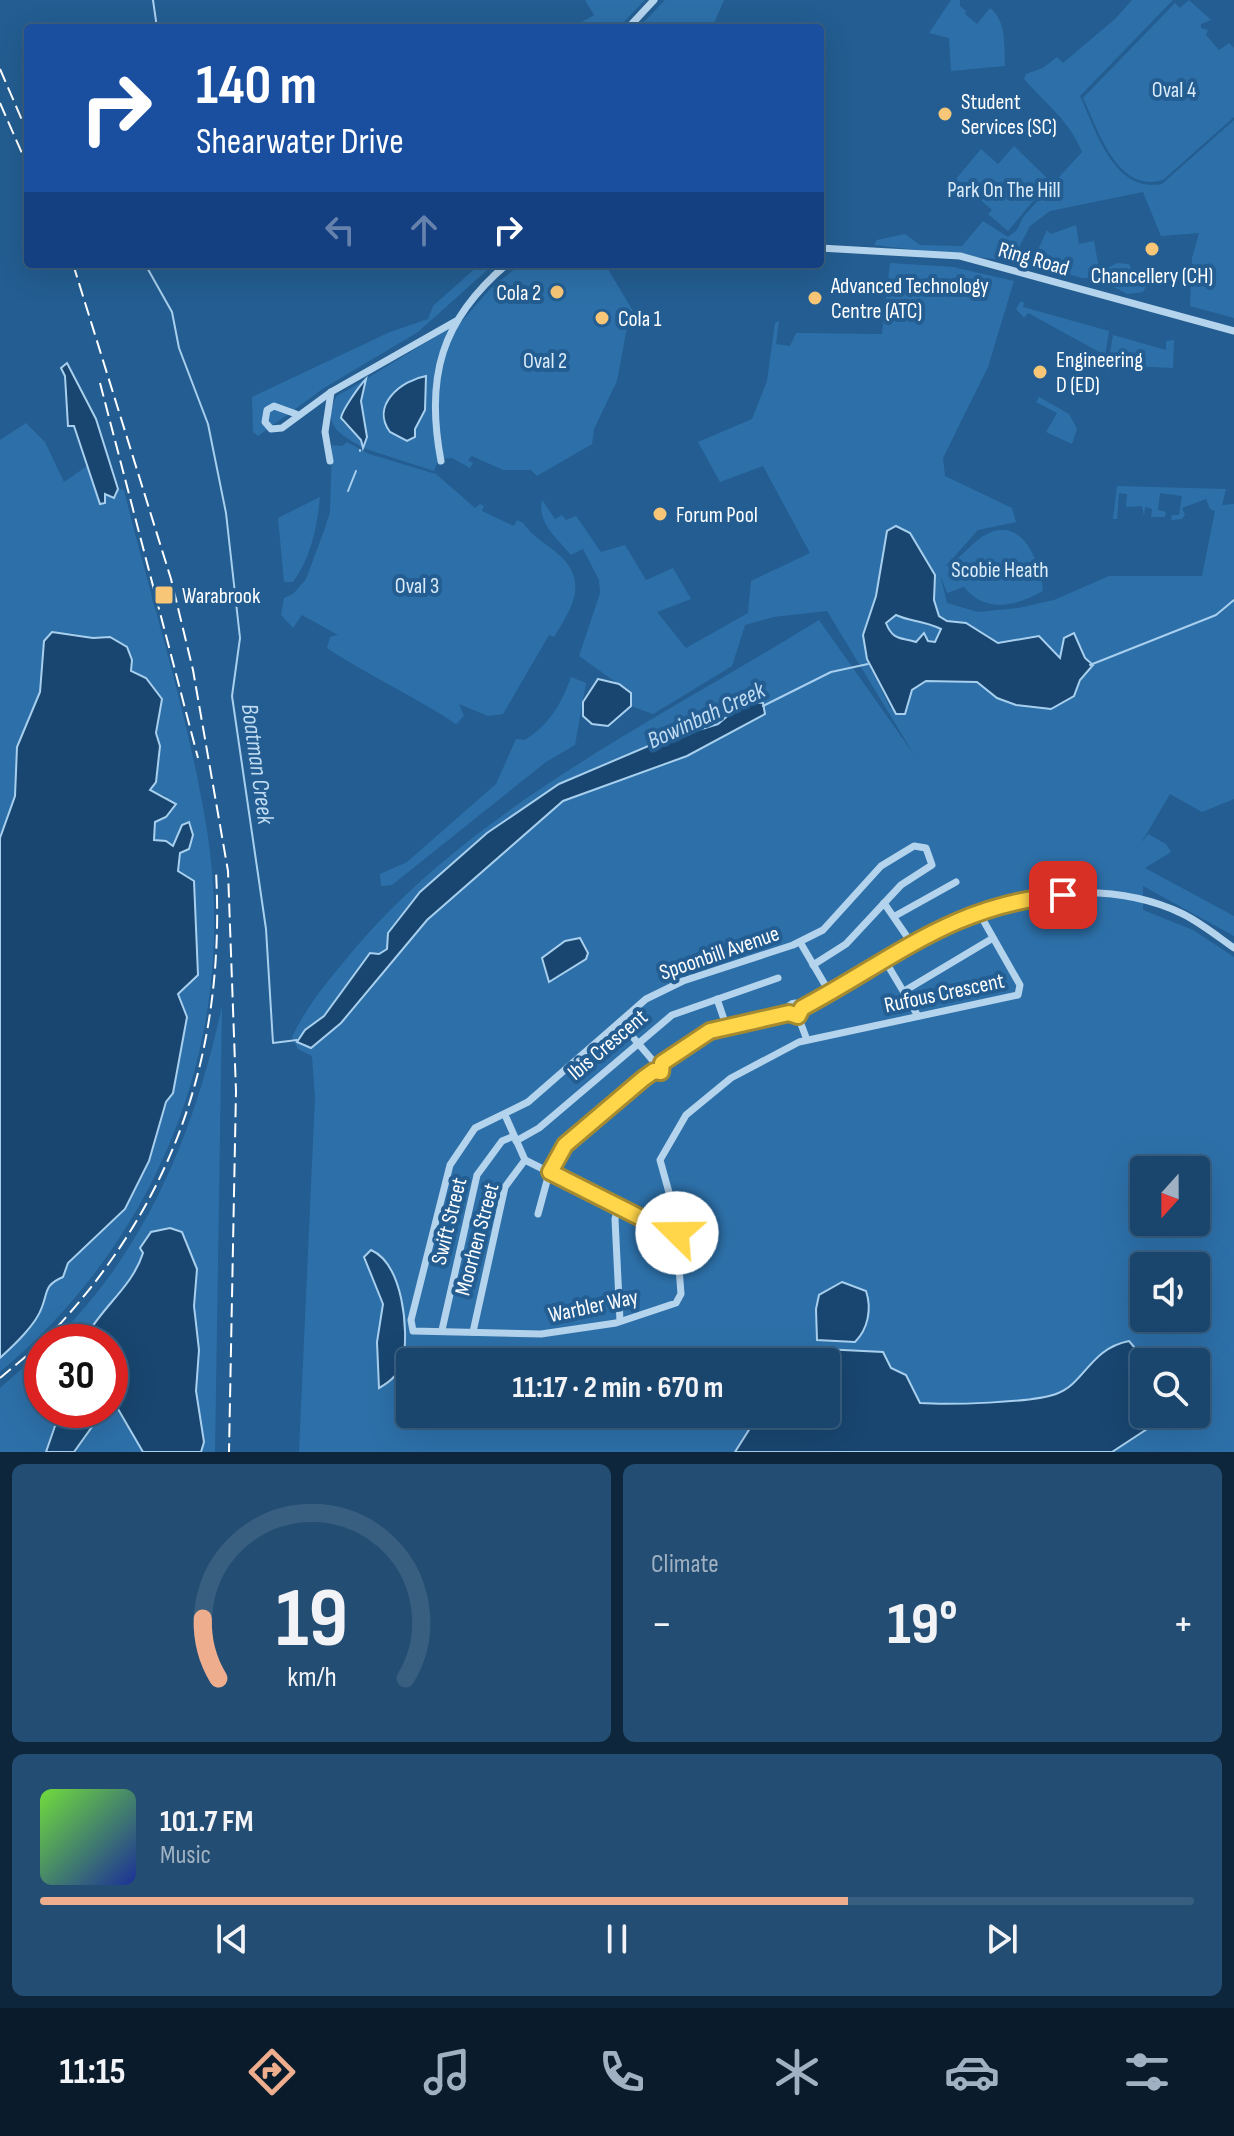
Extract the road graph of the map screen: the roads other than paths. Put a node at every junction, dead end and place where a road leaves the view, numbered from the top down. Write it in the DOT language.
graph roads {
  1 [pos="654,0"];
  2 [pos="632,24"];
  3 [pos="824,248"];
  4 [pos="502,268"];
  5 [pos="456,321"];
  6 [pos="1234,331"];
  7 [pos="331,392"];
  8 [pos="296,414"];
  9 [pos="330,461"];
  10 [pos="441,461"];
  11 [pos="956,882"];
  12 [pos="884,903"];
  13 [pos="978,911"];
  14 [pos="895,916"];
  15 [pos="993,938"];
  16 [pos="910,941"];
  17 [pos="800,942"];
  18 [pos="1234,948"];
  19 [pos="884,959"];
  20 [pos="813,965"];
  21 [pos="778,978"];
  22 [pos="906,990"];
  23 [pos="831,995"];
  24 [pos="717,999"];
  25 [pos="802,1008"];
  26 [pos="789,1013"];
  27 [pos="798,1016"];
  28 [pos="918,1016"];
  29 [pos="620,1022"];
  30 [pos="727,1028"];
  31 [pos="807,1040"];
  32 [pos="637,1042"];
  33 [pos="657,1065"];
  34 [pos="505,1115"];
  35 [pos="515,1138"];
  36 [pos="525,1160"];
  37 [pos="550,1172"];
  38 [pos="618,1206"];
  39 [pos="538,1214"];
  40 [pos="675,1230"];
  41 [pos="620,1321"];
  42 [pos="442,1330"];
  43 [pos="413,1331"];
  44 [pos="473,1332"];
  1 -- 2 [label="street"];
  3 -- 6 [label="street, Ring Road"];
  4 -- 5 [label="street"];
  5 -- 7 [label="street"];
  5 -- 10 [label="street"];
  7 -- 8 [label="street"];
  7 -- 9 [label="street"];
  11 -- 14 [label="street"];
  12 -- 14 [label="street"];
  12 -- 17 [label="street, Spoonbill Avenue"];
  12 -- 20 [label="street, Spoonbill Avenue"];
  13 -- 15 [label="street, Rufous Crescent"];
  13 -- 16 [label="street"];
  13 -- 18 [label="street"];
  14 -- 16 [label="street"];
  15 -- 22 [label="street"];
  15 -- 28 [label="street, Rufous Crescent"];
  16 -- 19 [label="street"];
  17 -- 20 [label="street"];
  17 -- 29 [label="street, Spoonbill Avenue"];
  19 -- 22 [label="street"];
  19 -- 23 [label="street"];
  20 -- 23 [label="street"];
  21 -- 24 [label="street, Ibis Crescent"];
  22 -- 28 [label="street"];
  23 -- 25 [label="street"];
  24 -- 30 [label="street"];
  24 -- 32 [label="street, Ibis Crescent"];
  25 -- 26 [label="street"];
  25 -- 27 [label="street"];
  26 -- 27 [label="street"];
  26 -- 30 [label="street"];
  27 -- 31 [label="street"];
  28 -- 31 [label="street, Rufous Crescent"];
  29 -- 32 [label="street"];
  29 -- 34 [label="street, Spoonbill Avenue"];
  30 -- 33 [label="street"];
  31 -- 40 [label="street, Warbler Way"];
  32 -- 33 [label="street"];
  32 -- 35 [label="street, Ibis Crescent"];
  33 -- 37 [label="street"];
  34 -- 35 [label="street"];
  34 -- 43 [label="street, Spoonbill Avenue"];
  35 -- 36 [label="street"];
  35 -- 42 [label="street, Swift Street"];
  36 -- 37 [label="street"];
  36 -- 44 [label="street, Moorhen Street"];
  37 -- 38 [label="street"];
  37 -- 39 [label="street"];
  38 -- 40 [label="street"];
  38 -- 41 [label="street"];
  40 -- 41 [label="street, Warbler Way"];
  41 -- 44 [label="street, Warbler Way"];
  42 -- 43 [label="street, Warbler Way"];
  42 -- 44 [label="street, Warbler Way"];
}
